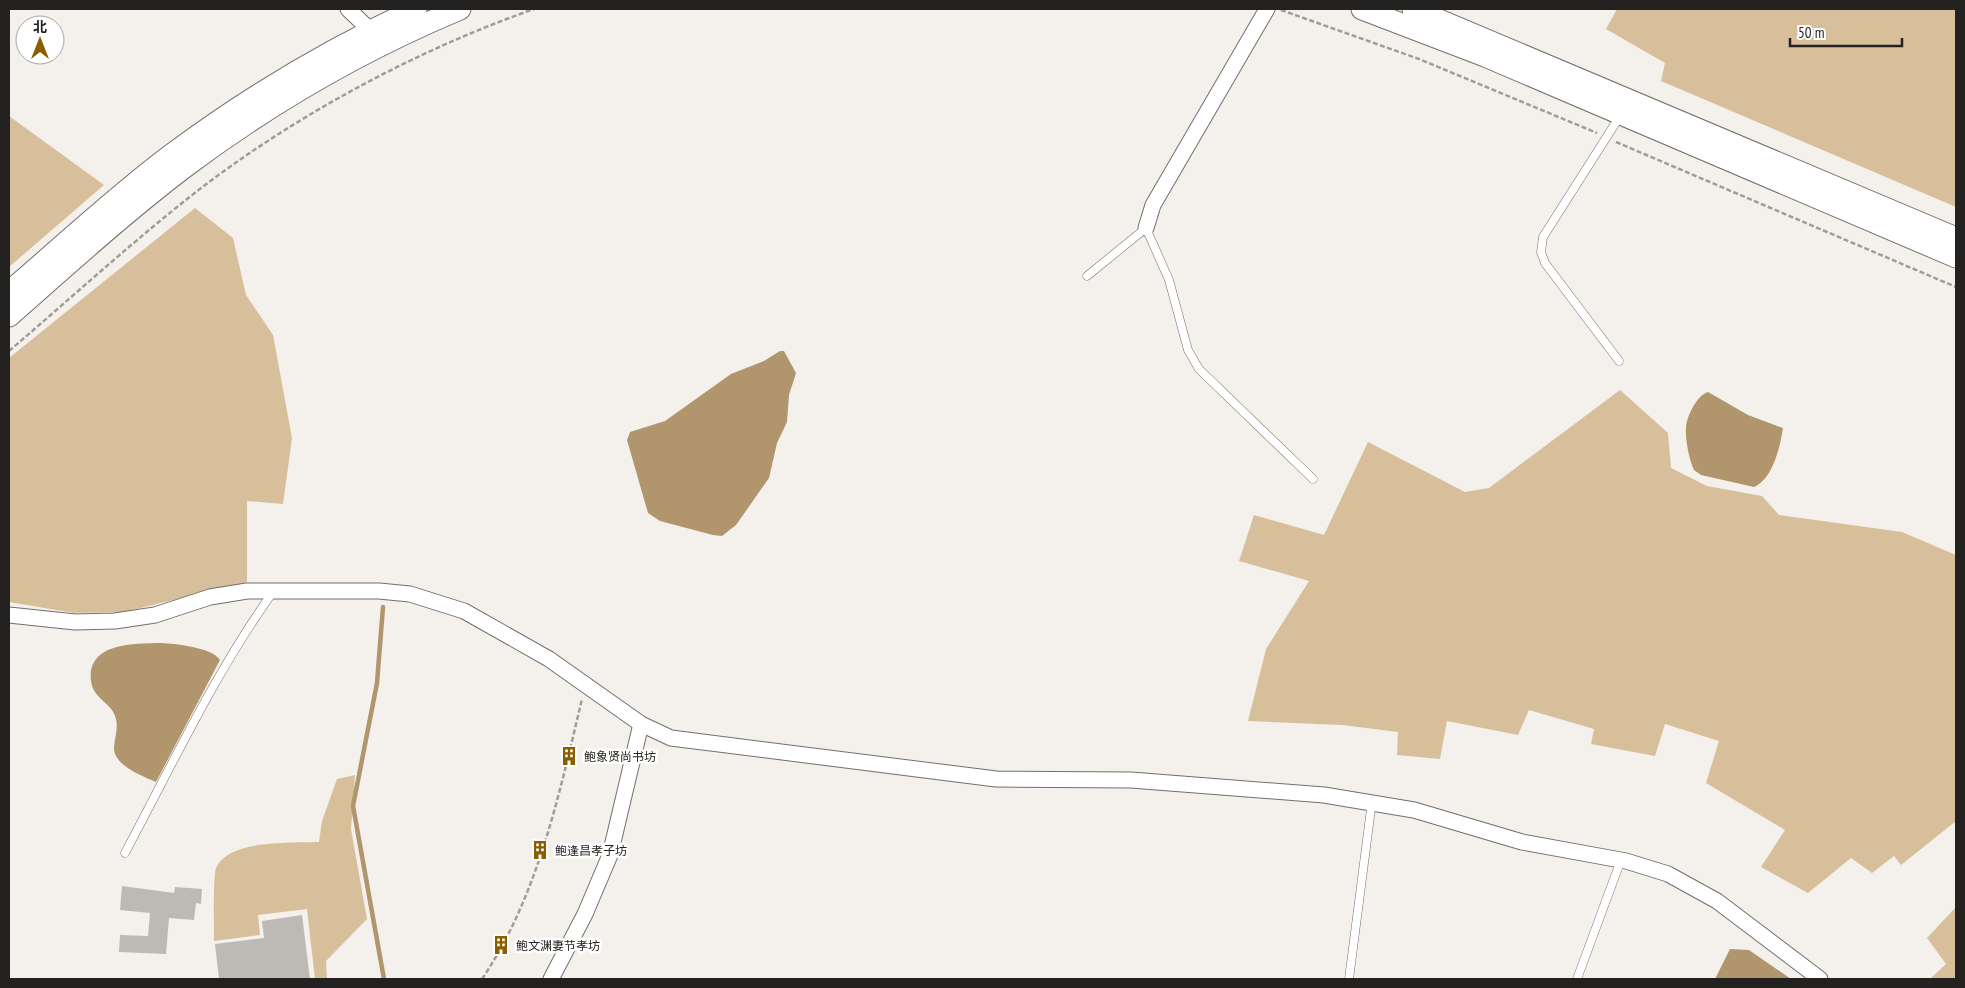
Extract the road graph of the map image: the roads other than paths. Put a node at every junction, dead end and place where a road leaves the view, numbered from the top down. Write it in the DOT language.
graph roads {
  1 [pos="348,9"];
  2 [pos="416,9"];
  3 [pos="460,9"];
  4 [pos="1267,9"];
  5 [pos="1362,9"];
  6 [pos="1413,9"];
  7 [pos="371,30"];
  8 [pos="1621,114"];
  9 [pos="1146,228"];
  10 [pos="1956,238"];
  11 [pos="1956,257"];
  12 [pos="1087,276"];
  13 [pos="9,292"];
  14 [pos="9,316"];
  15 [pos="1618,361"];
  16 [pos="1313,479"];
  17 [pos="274,590"];
  18 [pos="9,615"];
  19 [pos="641,724"];
  20 [pos="1372,801"];
  21 [pos="125,853"];
  22 [pos="1621,860"];
  23 [pos="551,979"];
  24 [pos="1349,979"];
  25 [pos="1578,979"];
  26 [pos="1820,979"];
  1 -- 7 [label="street"];
  2 -- 7 [label="main road"];
  3 -- 14 [label="main road"];
  4 -- 9 [label="street"];
  5 -- 8 [label="main road"];
  6 -- 10 [label="main road"];
  7 -- 13 [label="main road"];
  8 -- 11 [label="main road"];
  8 -- 15 [label="lane"];
  9 -- 12 [label="lane"];
  9 -- 16 [label="lane"];
  17 -- 18 [label="street"];
  17 -- 19 [label="street"];
  17 -- 21 [label="lane"];
  19 -- 20 [label="street"];
  19 -- 23 [label="street"];
  20 -- 22 [label="street"];
  20 -- 24 [label="lane"];
  22 -- 25 [label="lane"];
  22 -- 26 [label="street"];
}
